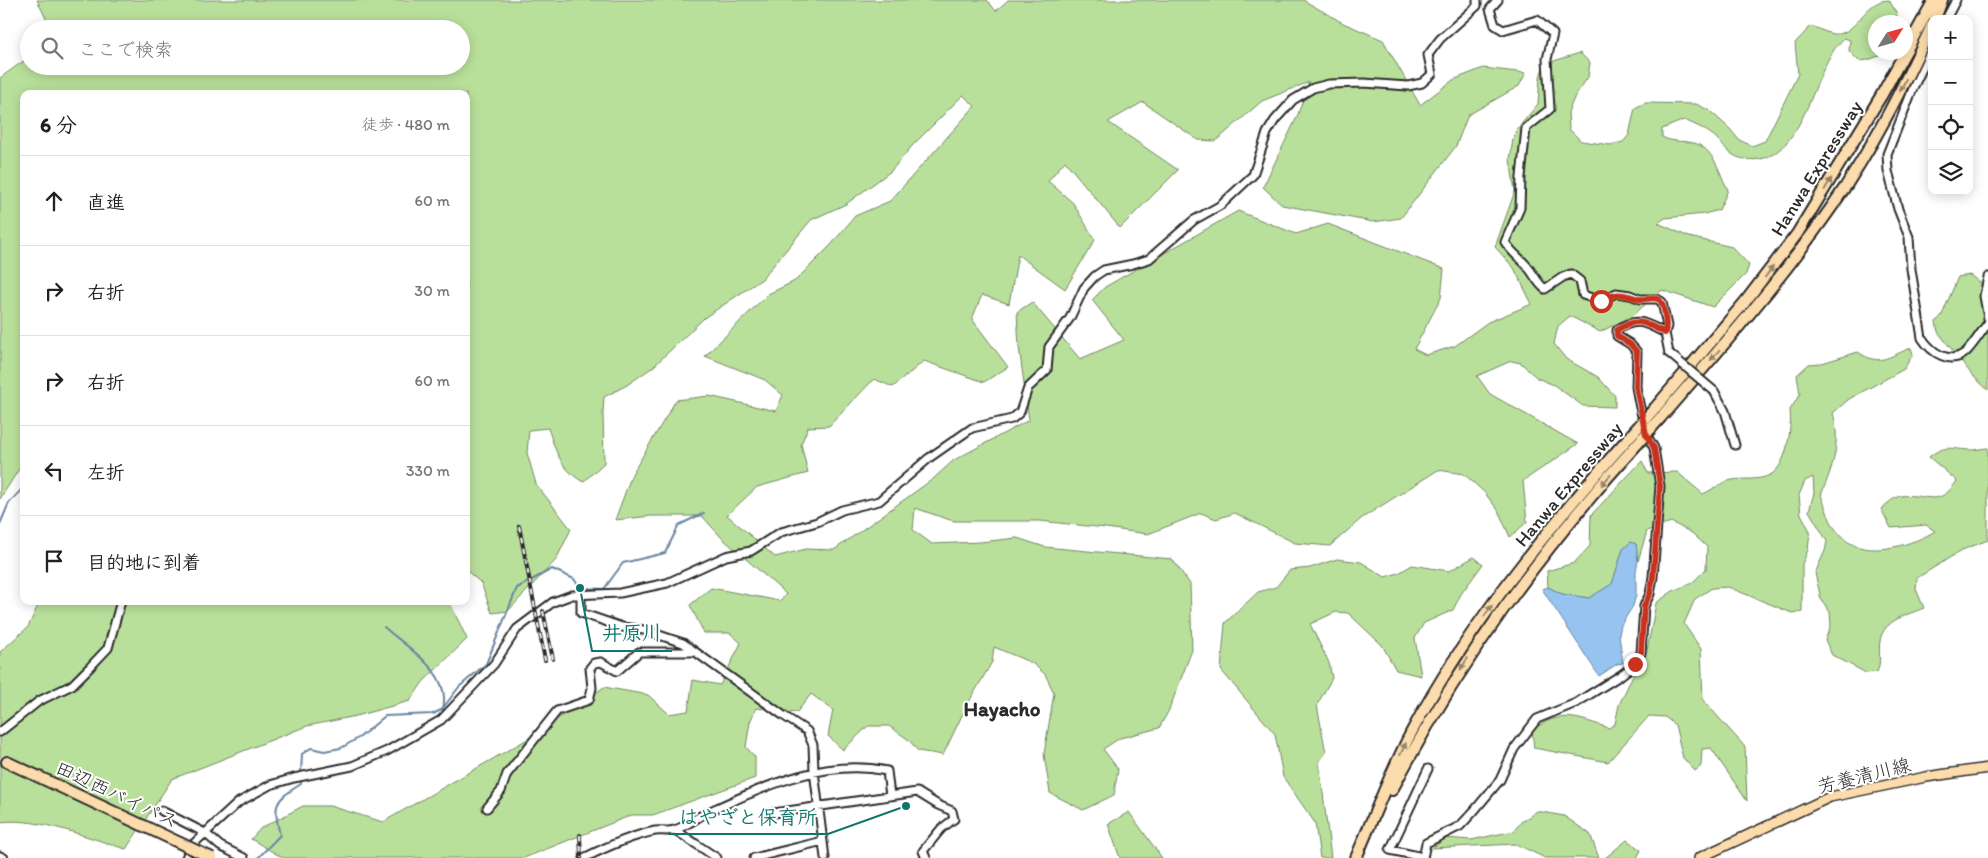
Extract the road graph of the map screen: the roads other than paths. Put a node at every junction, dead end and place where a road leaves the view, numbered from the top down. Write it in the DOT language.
graph roads {
  1 [pos="1477,0"];
  2 [pos="1498,0"];
  3 [pos="1934,0"];
  4 [pos="1942,0"];
  5 [pos="1956,0"];
  6 [pos="1936,15"];
  7 [pos="1948,15"];
  8 [pos="1928,33"];
  9 [pos="1928,56"];
  10 [pos="1988,277"];
  11 [pos="1988,318"];
  12 [pos="1988,323"];
  13 [pos="1665,333"];
  14 [pos="1634,440"];
  15 [pos="1735,445"];
  16 [pos="581,594"];
  17 [pos="120,605"];
  18 [pos="694,652"];
  19 [pos="0,732"];
  20 [pos="7,762"];
  21 [pos="1988,768"];
  22 [pos="1428,769"];
  23 [pos="814,771"];
  24 [pos="890,796"];
  25 [pos="819,806"];
  26 [pos="487,808"];
  27 [pos="162,811"];
  28 [pos="767,814"];
  29 [pos="675,830"];
  30 [pos="205,832"];
  31 [pos="823,841"];
  32 [pos="0,856"];
  33 [pos="1423,857"];
  34 [pos="4,858"];
  35 [pos="186,858"];
  36 [pos="212,858"];
  37 [pos="244,858"];
  38 [pos="584,858"];
  39 [pos="717,858"];
  40 [pos="754,858"];
  41 [pos="825,858"];
  42 [pos="926,858"];
  43 [pos="1357,858"];
  44 [pos="1699,858"];
  1 -- 16 [label="street"];
  2 -- 13 [label="street"];
  14 -- 3 [label="highway, Hanwa Expressway, one-way, bridge"];
  4 -- 6 [label="highway"];
  5 -- 7 [label="street"];
  8 -- 14 [label="highway, Hanwa Expressway, one-way, bridge"];
  9 -- 12 [label="street"];
  10 -- 11 [label="street"];
  13 -- 15 [label="street, bridge"];
  13 -- 33 [label="street"];
  14 -- 43 [label="highway, Hanwa Expressway"];
  16 -- 18 [label="street"];
  16 -- 30 [label="street"];
  17 -- 19 [label="street"];
  18 -- 23 [label="street"];
  18 -- 26 [label="street"];
  20 -- 36 [label="highway, 田辺西バイパス, bridge"];
  21 -- 44 [label="main road, 芳養清川線"];
  22 -- 33 [label="street"];
  23 -- 24 [label="street"];
  23 -- 25 [label="street"];
  23 -- 29 [label="street"];
  24 -- 25 [label="street"];
  24 -- 42 [label="street"];
  25 -- 28 [label="street"];
  25 -- 31 [label="street"];
  27 -- 30 [label="street"];
  29 -- 38 [label="street"];
  29 -- 39 [label="street"];
  30 -- 35 [label="street"];
  30 -- 37 [label="street"];
  31 -- 40 [label="street"];
  31 -- 41 [label="street"];
  32 -- 34 [label="street"];
}
